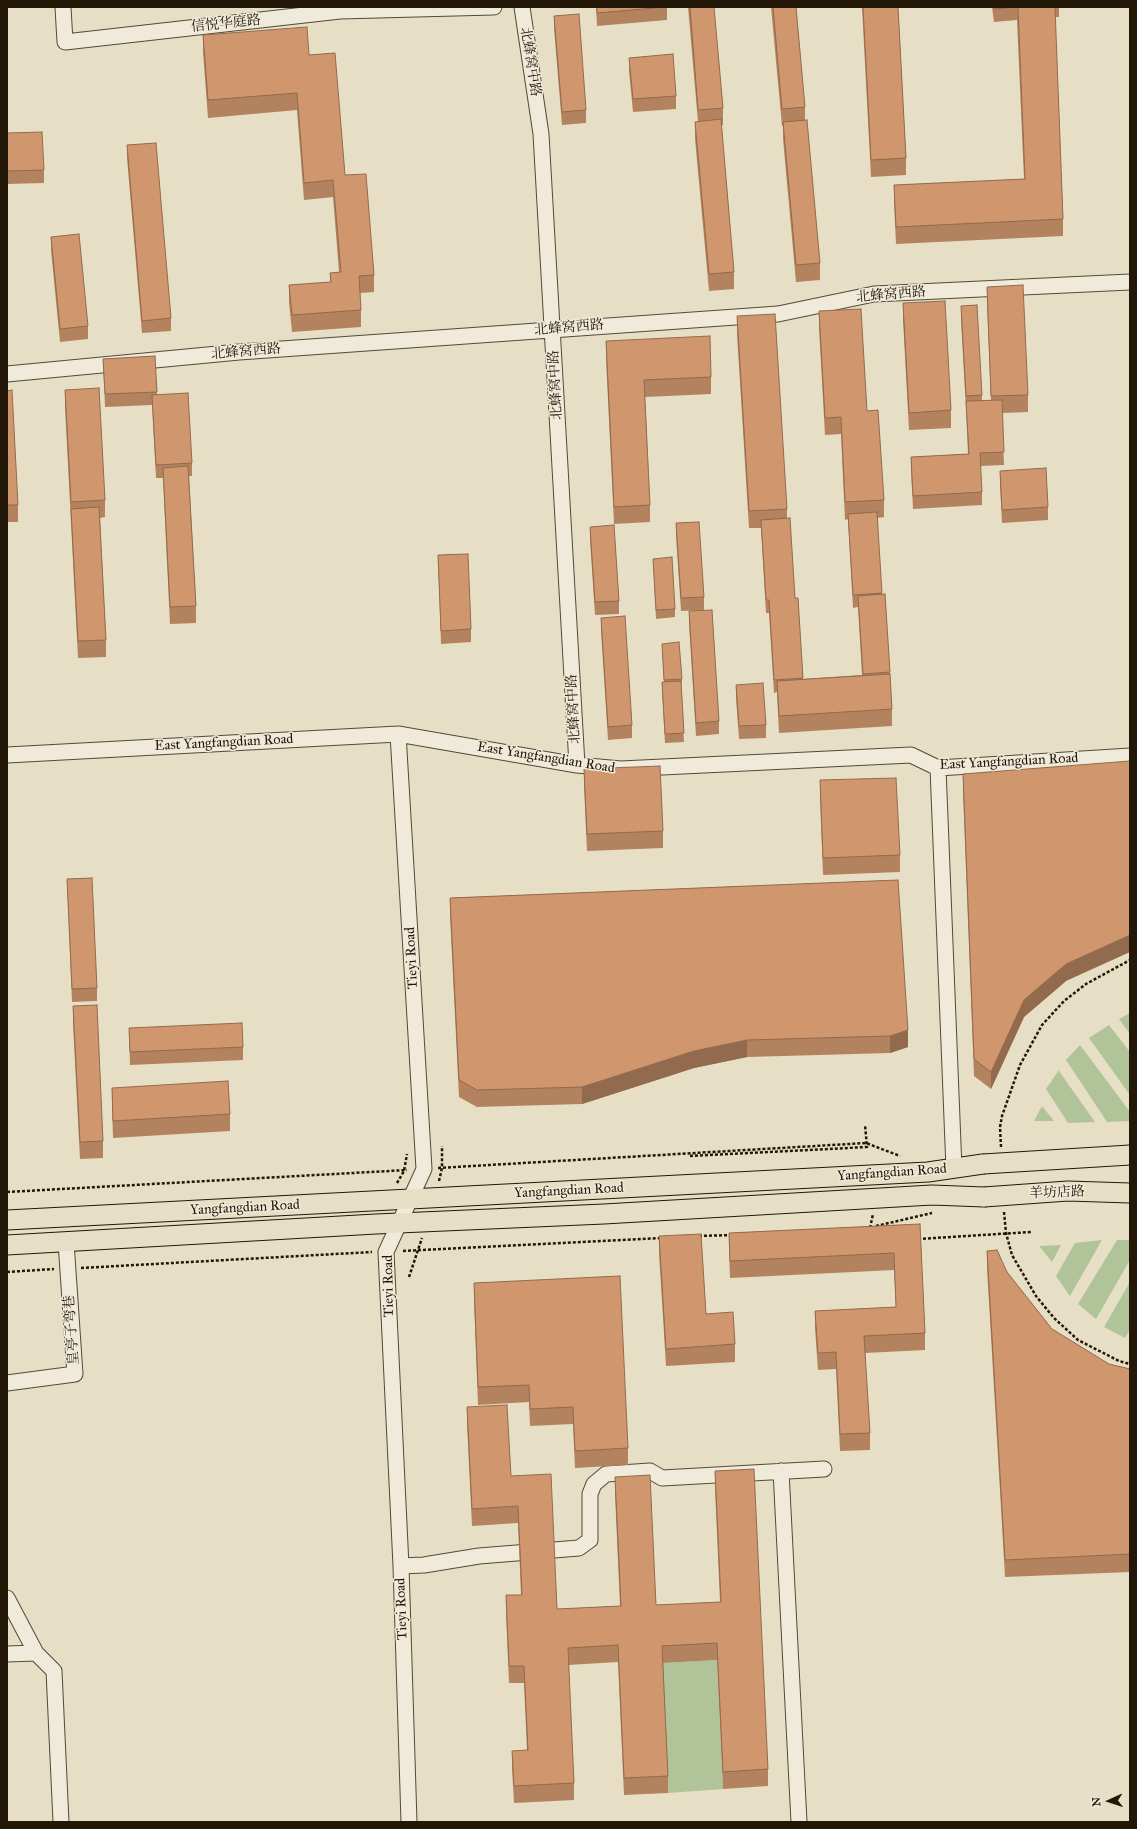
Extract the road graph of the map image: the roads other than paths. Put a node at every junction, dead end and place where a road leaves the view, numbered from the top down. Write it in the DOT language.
graph roads {
  1 [pos="63,7"];
  2 [pos="494,7"];
  3 [pos="522,7"];
  4 [pos="340,9"];
  5 [pos="1130,282"];
  6 [pos="552,329"];
  7 [pos="7,374"];
  8 [pos="398,734"];
  9 [pos="7,755"];
  10 [pos="1130,756"];
  11 [pos="577,765"];
  12 [pos="938,768"];
  13 [pos="1130,1155"];
  14 [pos="1102,1158"];
  15 [pos="1130,1160"];
  16 [pos="954,1168"];
  17 [pos="1130,1185"];
  18 [pos="1068,1192"];
  19 [pos="1130,1193"];
  20 [pos="984,1197"];
  21 [pos="410,1200"];
  22 [pos="7,1220"];
  23 [pos="401,1223"];
  24 [pos="66,1242"];
  25 [pos="7,1245"];
  26 [pos="7,1383"];
  27 [pos="824,1469"];
  28 [pos="781,1471"];
  29 [pos="401,1566"];
  30 [pos="7,1598"];
  31 [pos="36,1653"];
  32 [pos="7,1654"];
  33 [pos="61,1822"];
  34 [pos="409,1822"];
  35 [pos="799,1822"];
  1 -- 4 [label="street, 信悦华庭路"];
  2 -- 4 [label="street, 信悦华庭路"];
  3 -- 6 [label="street, 北蜂窝中路"];
  5 -- 6 [label="street, 北蜂窝西路"];
  6 -- 7 [label="street, 北蜂窝西路"];
  6 -- 11 [label="street, 北蜂窝中路"];
  8 -- 9 [label="street, East Yangfangdian Road"];
  8 -- 11 [label="street, East Yangfangdian Road"];
  8 -- 21 [label="street, Tieyi Road"];
  10 -- 12 [label="street, East Yangfangdian Road"];
  11 -- 12 [label="street, East Yangfangdian Road"];
  12 -- 16 [label="street"];
  13 -- 14 [label="main road, Yangfangdian Road, bridge"];
  14 -- 15 [label="main road, bridge"];
  14 -- 16 [label="main road, Yangfangdian Road, bridge"];
  16 -- 21 [label="main road, Yangfangdian Road"];
  17 -- 18 [label="main road, bridge"];
  18 -- 19 [label="main road, 羊坊店路, bridge"];
  18 -- 20 [label="main road, 羊坊店路, bridge"];
  20 -- 23 [label="main road, Yangfangdian Road"];
  21 -- 22 [label="main road, Yangfangdian Road"];
  21 -- 23 [label="street, Tieyi Road"];
  23 -- 24 [label="main road, Yangfangdian Road"];
  23 -- 29 [label="street, Tieyi Road"];
  24 -- 25 [label="main road, Yangfangdian Road"];
  24 -- 26 [label="street, 皇亭子弯巷"];
  27 -- 28 [label="street"];
  28 -- 29 [label="street"];
  28 -- 35 [label="street"];
  29 -- 34 [label="street, Tieyi Road"];
  30 -- 31 [label="street"];
  31 -- 32 [label="street"];
  31 -- 33 [label="street"];
}
